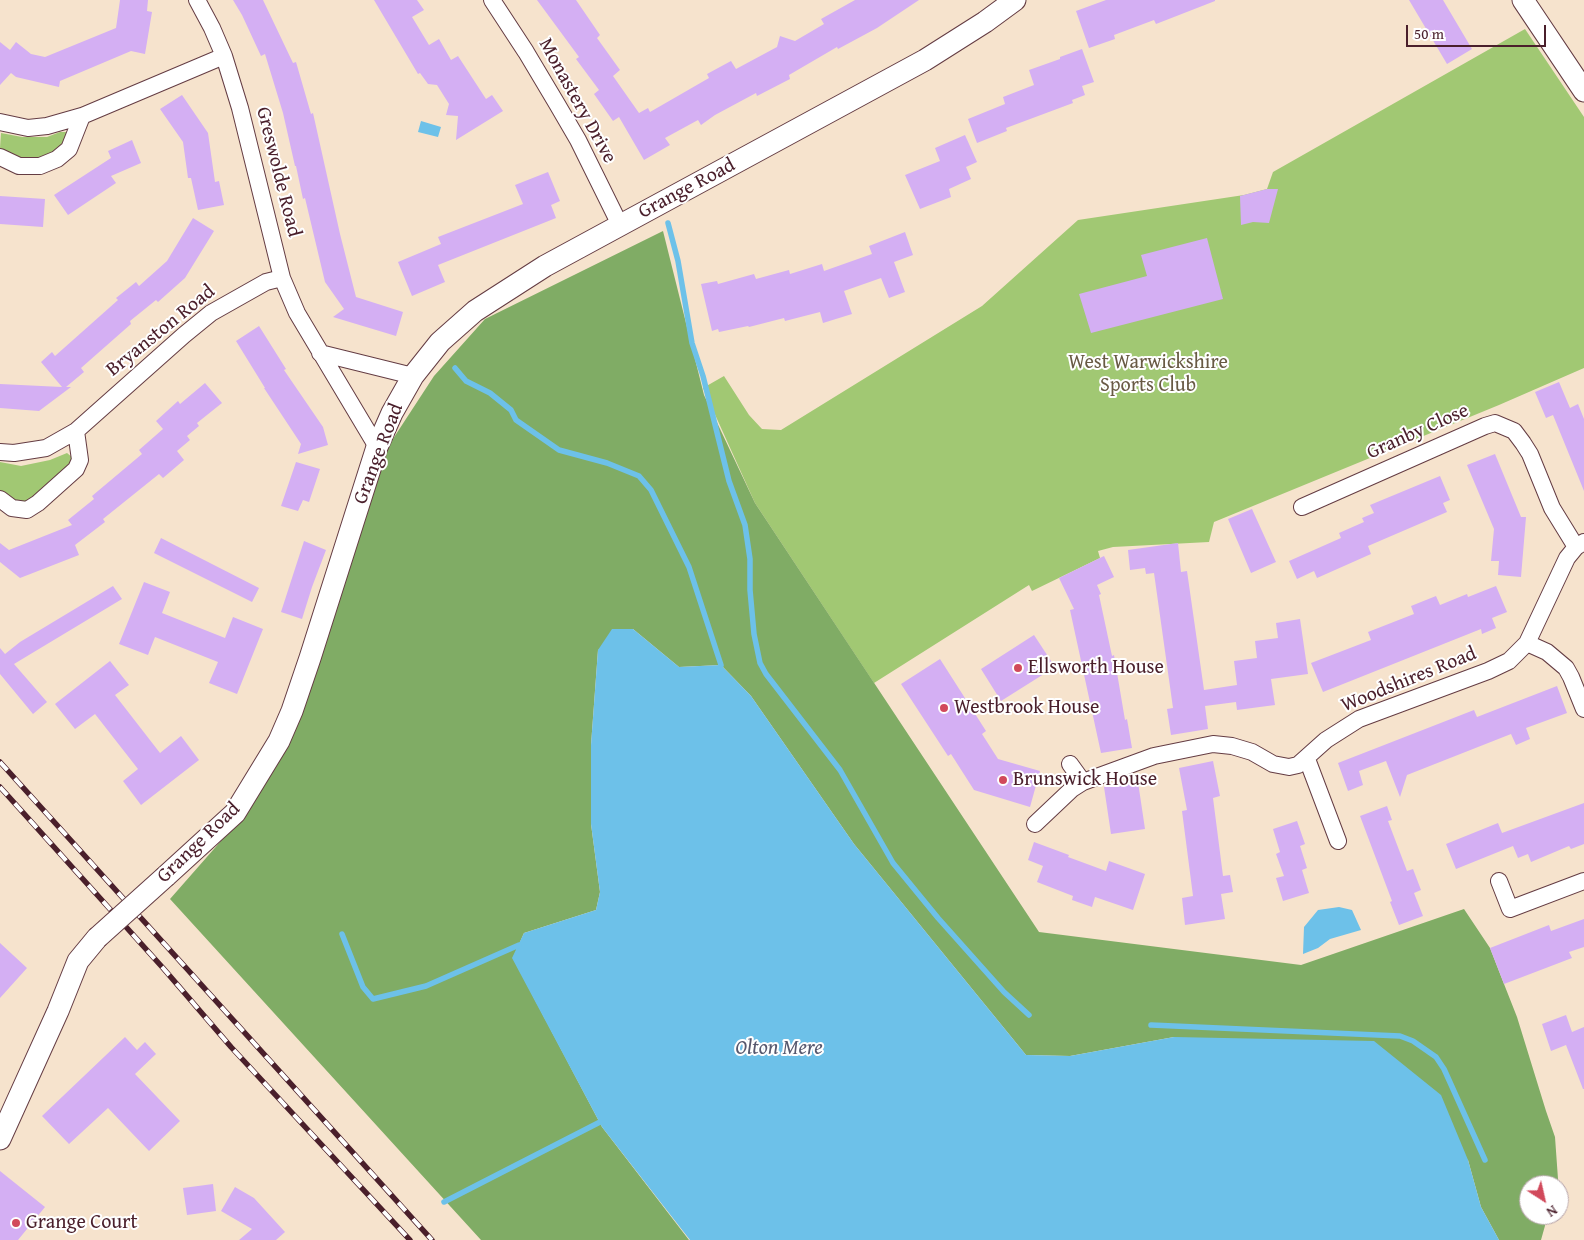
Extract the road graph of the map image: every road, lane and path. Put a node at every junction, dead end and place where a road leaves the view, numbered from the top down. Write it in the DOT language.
graph roads {
  1 [pos="197,0"];
  2 [pos="492,0"];
  3 [pos="1015,0"];
  4 [pos="1523,0"];
  5 [pos="224,56"];
  6 [pos="1584,91"];
  7 [pos="82,116"];
  8 [pos="0,122"];
  9 [pos="0,157"];
  10 [pos="620,225"];
  11 [pos="282,278"];
  12 [pos="320,353"];
  13 [pos="413,376"];
  14 [pos="76,431"];
  15 [pos="377,447"];
  16 [pos="0,452"];
  17 [pos="0,499"];
  18 [pos="1302,507"];
  19 [pos="1580,545"];
  20 [pos="1527,643"];
  21 [pos="1584,708"];
  22 [pos="1307,759"];
  23 [pos="1070,764"];
  24 [pos="1084,782"];
  25 [pos="1034,824"];
  26 [pos="1338,841"];
  27 [pos="1499,881"];
  28 [pos="1584,881"];
  29 [pos="0,1139"];
  1 -- 5 [label="street, Greswolde Road"];
  2 -- 10 [label="street, Monastery Drive"];
  3 -- 10 [label="street, Grange Road"];
  4 -- 6 [label="street"];
  5 -- 7 [label="street"];
  5 -- 11 [label="street, Greswolde Road"];
  7 -- 8 [label="street"];
  7 -- 9 [label="street"];
  10 -- 13 [label="street, Grange Road"];
  11 -- 12 [label="street, Greswolde Road"];
  11 -- 14 [label="street, Bryanston Road"];
  12 -- 13 [label="street"];
  12 -- 15 [label="street, Greswolde Road"];
  13 -- 15 [label="street, Grange Road"];
  14 -- 16 [label="street, Bryanston Road"];
  14 -- 17 [label="street"];
  15 -- 29 [label="street, Grange Road, bridge"];
  18 -- 19 [label="street, Granby Close"];
  19 -- 20 [label="street, Woodshires Road"];
  20 -- 21 [label="street"];
  20 -- 22 [label="street, Woodshires Road"];
  22 -- 24 [label="street, Woodshires Road"];
  22 -- 26 [label="street"];
  23 -- 24 [label="street"];
  24 -- 25 [label="street, Woodshires Road"];
  27 -- 28 [label="street"];
}
